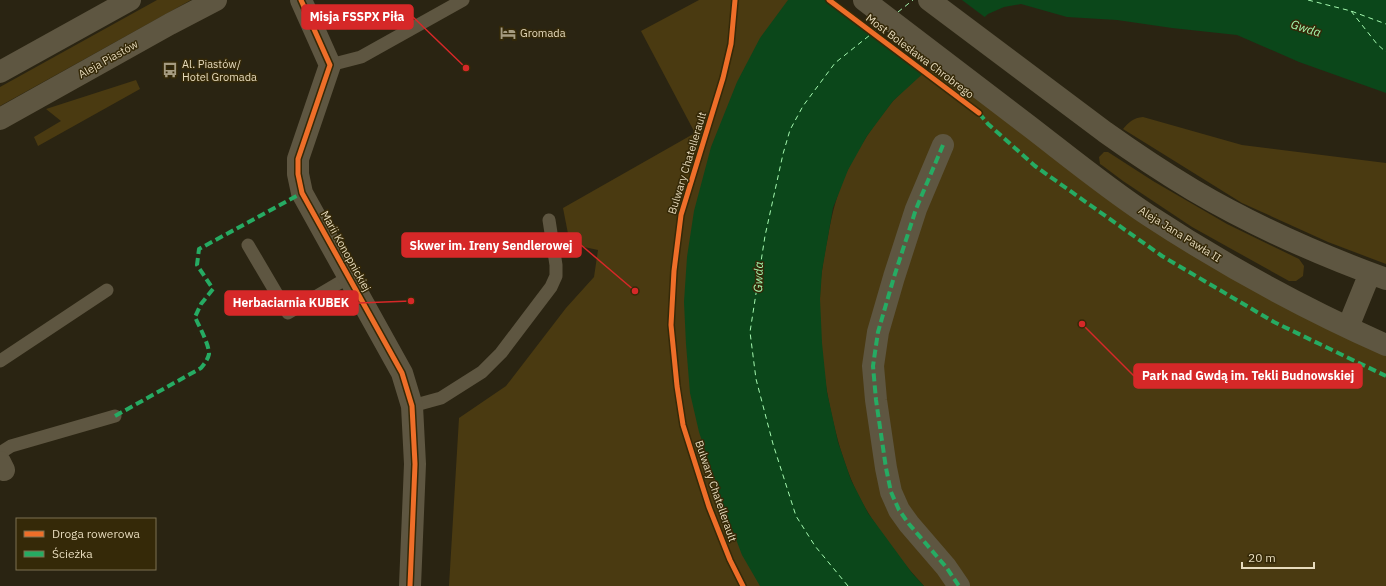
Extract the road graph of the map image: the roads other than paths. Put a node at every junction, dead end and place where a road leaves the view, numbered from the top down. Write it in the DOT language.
graph roads {
  1 [pos="130,0"];
  2 [pos="216,0"];
  3 [pos="301,0"];
  4 [pos="463,0"];
  5 [pos="864,0"];
  6 [pos="929,0"];
  7 [pos="330,65"];
  8 [pos="0,72"];
  9 [pos="991,97"];
  10 [pos="0,119"];
  11 [pos="943,146"];
  12 [pos="549,220"];
  13 [pos="248,245"];
  14 [pos="1378,276"];
  15 [pos="349,277"];
  16 [pos="107,290"];
  17 [pos="1348,328"];
  18 [pos="1386,345"];
  19 [pos="0,361"];
  20 [pos="412,406"];
  21 [pos="115,416"];
  22 [pos="1,462"];
  23 [pos="410,586"];
  24 [pos="959,586"];
  1 -- 8 [label="main road"];
  2 -- 10 [label="main road, Aleja Piastów"];
  3 -- 7 [label="main road"];
  4 -- 7 [label="lane"];
  5 -- 9 [label="main road, Most Bolesława Chrobrego"];
  6 -- 14 [label="main road"];
  7 -- 15 [label="main road, Marii Konopnickiej"];
  9 -- 17 [label="main road, Aleja Jana Pawła II"];
  11 -- 24 [label="main road"];
  12 -- 20 [label="lane"];
  13 -- 15 [label="lane"];
  14 -- 17 [label="main road"];
  15 -- 20 [label="main road, Marii Konopnickiej"];
  16 -- 19 [label="lane"];
  17 -- 18 [label="main road, Aleja Jana Pawła II"];
  20 -- 23 [label="main road, Marii Konopnickiej"];
  21 -- 22 [label="lane"];
}
